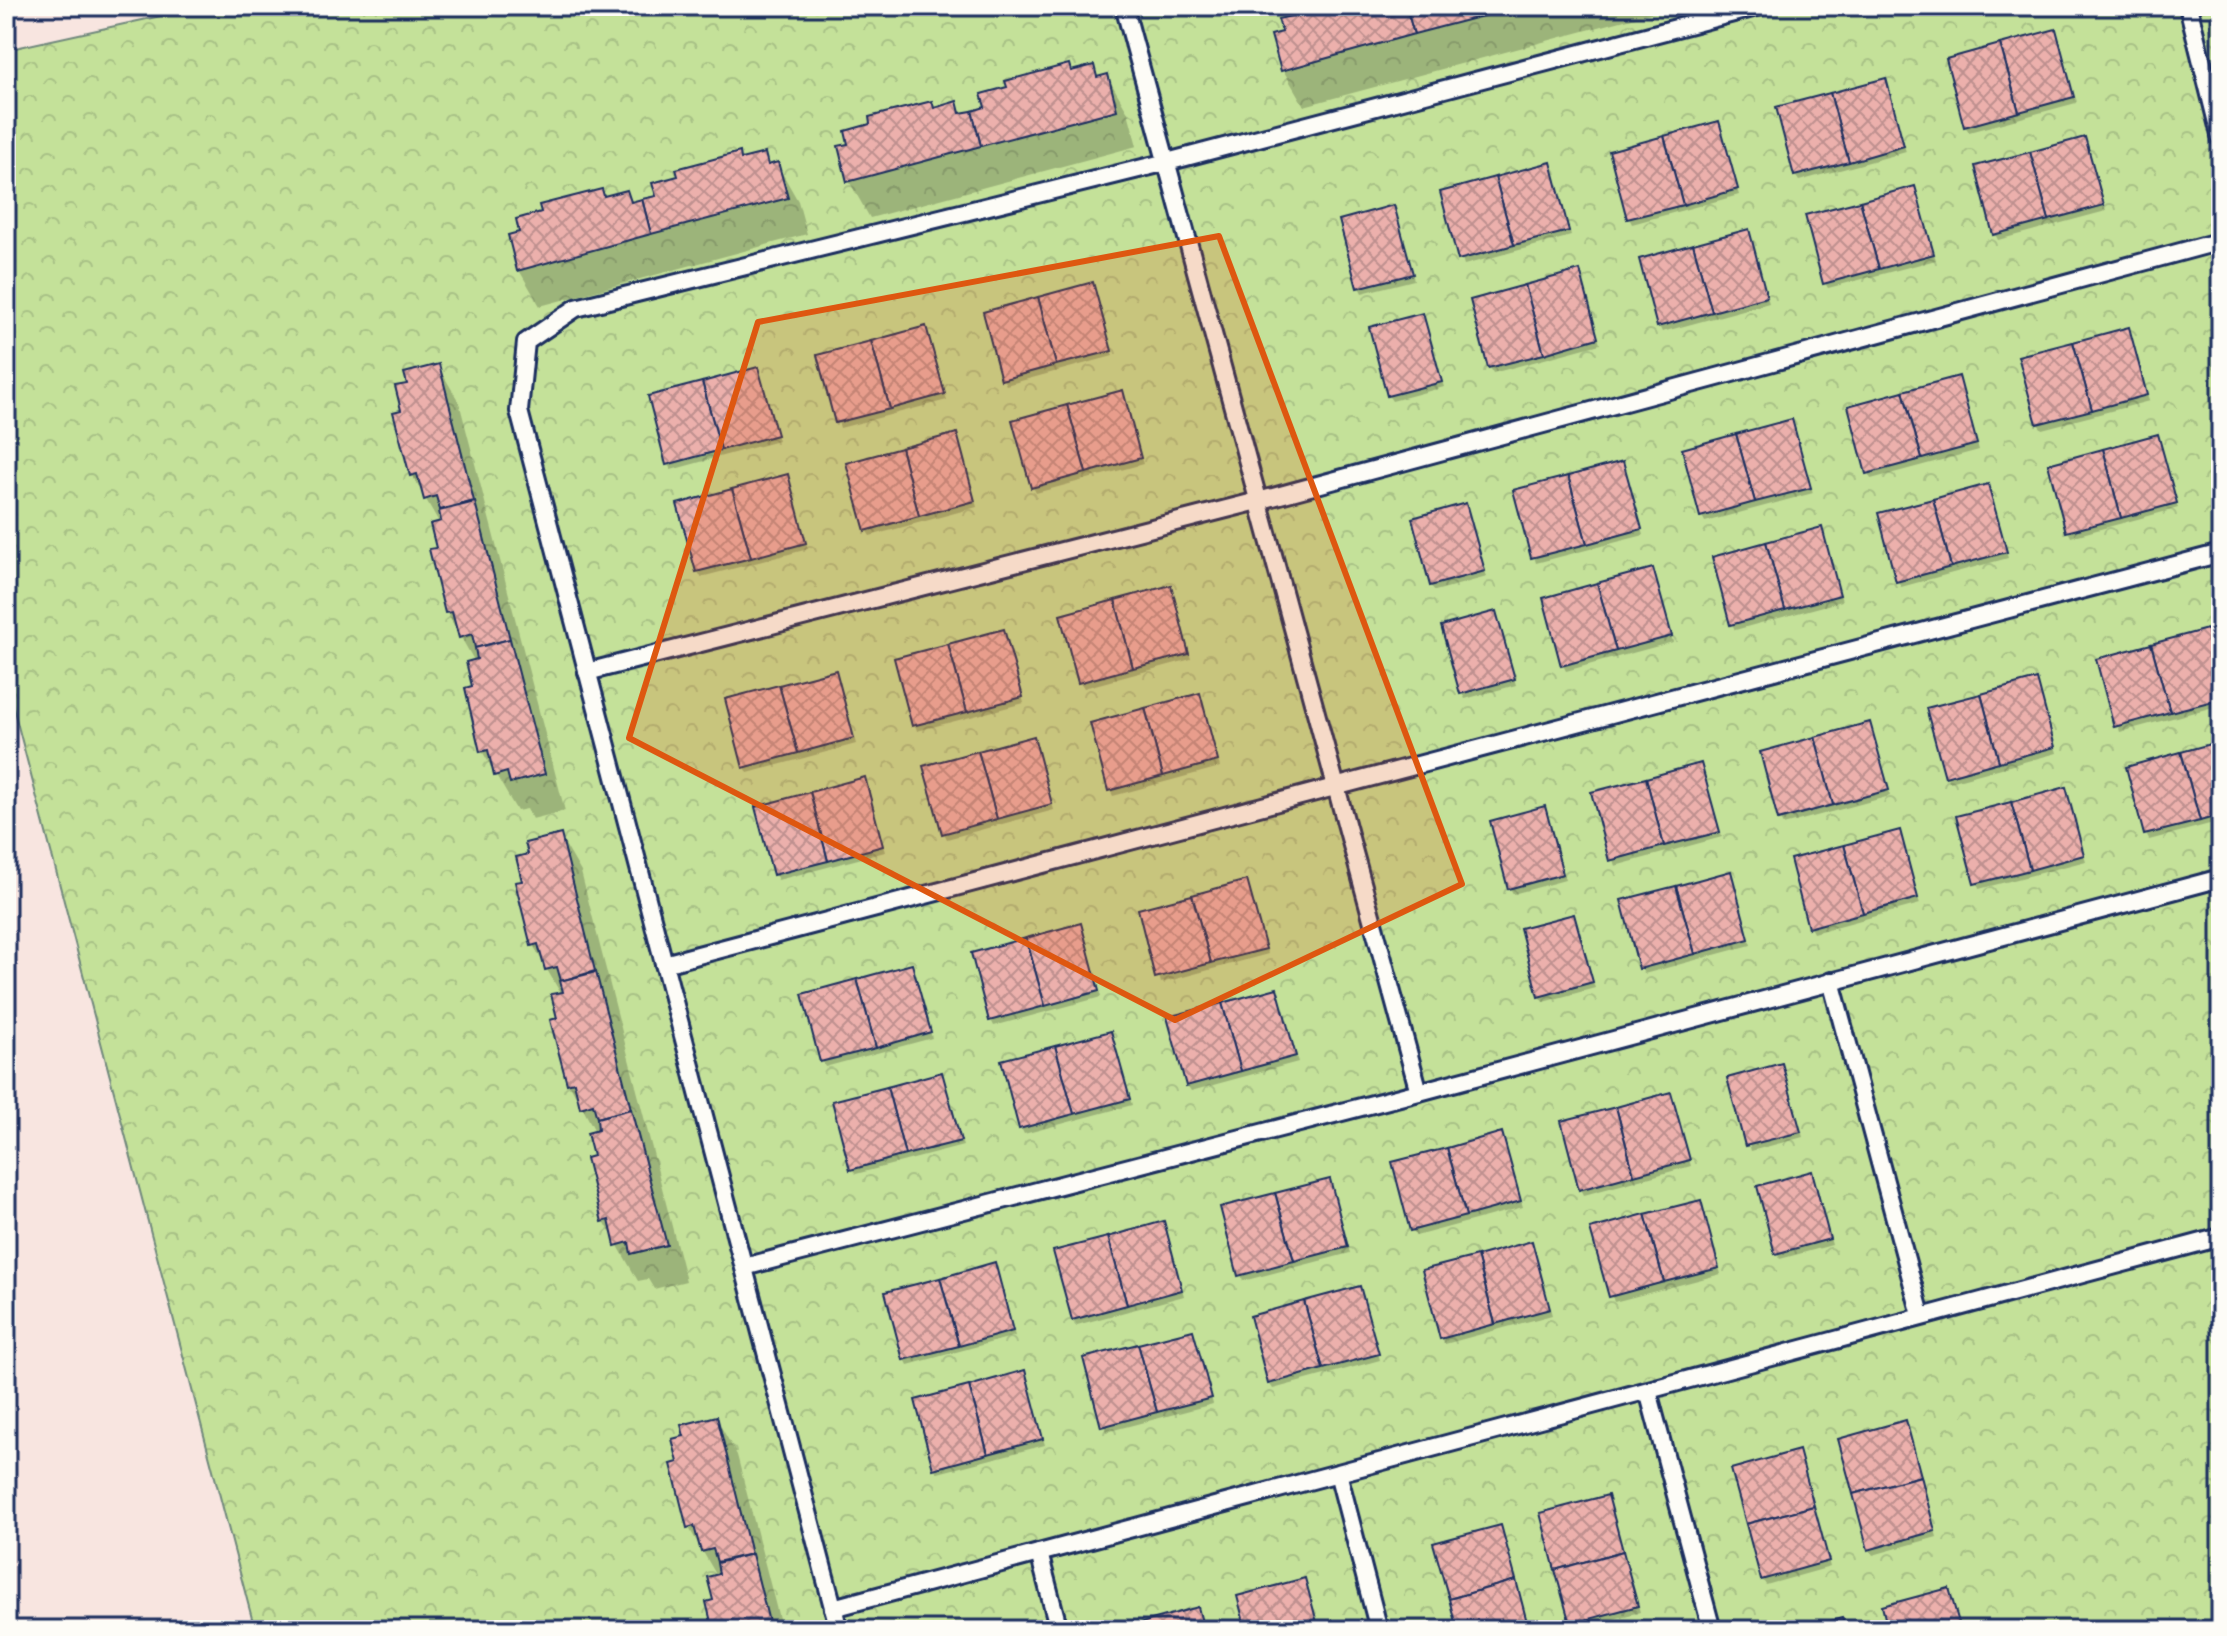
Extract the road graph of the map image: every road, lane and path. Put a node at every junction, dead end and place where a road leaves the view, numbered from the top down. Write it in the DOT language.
graph roads {
  1 [pos="1124,6"];
  2 [pos="1760,6"];
  3 [pos="2188,6"];
  4 [pos="2221,139"];
  5 [pos="1167,162"];
  6 [pos="2221,241"];
  7 [pos="1258,501"];
  8 [pos="2221,553"];
  9 [pos="587,672"];
  10 [pos="1336,787"];
  11 [pos="2221,878"];
  12 [pos="664,964"];
  13 [pos="1831,981"];
  14 [pos="1419,1092"];
  15 [pos="2221,1237"];
  16 [pos="744,1267"];
  17 [pos="1921,1315"];
  18 [pos="1648,1391"];
  19 [pos="1338,1473"];
  20 [pos="1039,1553"];
  21 [pos="833,1608"];
  22 [pos="839,1630"];
  23 [pos="1059,1630"];
  24 [pos="1379,1630"];
  25 [pos="1712,1630"];
  1 -- 5 [label="lane"];
  2 -- 5 [label="lane"];
  3 -- 4 [label="lane"];
  5 -- 7 [label="lane"];
  5 -- 9 [label="lane"];
  6 -- 7 [label="lane"];
  7 -- 9 [label="lane"];
  7 -- 10 [label="lane"];
  8 -- 10 [label="lane"];
  9 -- 12 [label="lane"];
  10 -- 12 [label="lane"];
  10 -- 14 [label="lane"];
  11 -- 13 [label="lane"];
  12 -- 16 [label="lane"];
  13 -- 14 [label="lane"];
  13 -- 17 [label="lane"];
  14 -- 16 [label="lane"];
  15 -- 17 [label="lane"];
  16 -- 21 [label="lane"];
  17 -- 18 [label="lane"];
  18 -- 19 [label="lane"];
  18 -- 25 [label="lane"];
  19 -- 20 [label="lane"];
  19 -- 24 [label="lane"];
  20 -- 21 [label="lane"];
  20 -- 23 [label="lane"];
  21 -- 22 [label="lane"];
}
